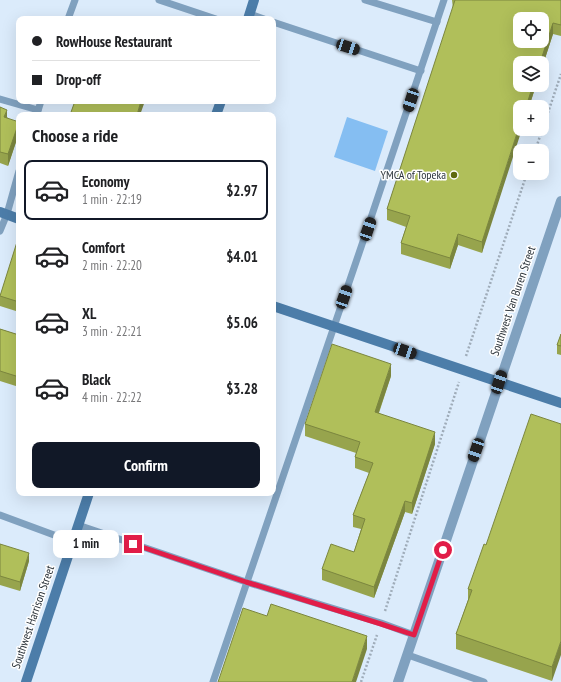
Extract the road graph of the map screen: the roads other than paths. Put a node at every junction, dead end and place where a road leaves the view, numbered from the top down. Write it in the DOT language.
graph roads {
  1 [pos="75,0"];
  2 [pos="159,0"];
  3 [pos="254,0"];
  4 [pos="365,0"];
  5 [pos="444,0"];
  6 [pos="69,16"];
  7 [pos="207,16"];
  8 [pos="249,16"];
  9 [pos="437,22"];
  10 [pos="276,23"];
  11 [pos="421,71"];
  12 [pos="0,99"];
  13 [pos="35,112"];
  14 [pos="16,179"];
  15 [pos="561,201"];
  16 [pos="3,213"];
  17 [pos="16,217"];
  18 [pos="0,231"];
  19 [pos="276,307"];
  20 [pos="334,327"];
  21 [pos="499,382"];
  22 [pos="561,403"];
  23 [pos="276,495"];
  24 [pos="88,496"];
  25 [pos="276,496"];
  26 [pos="0,515"];
  27 [pos="78,525"];
  28 [pos="72,542"];
  29 [pos="246,582"];
  30 [pos="414,635"];
  31 [pos="408,655"];
  32 [pos="26,682"];
  33 [pos="212,682"];
  34 [pos="398,682"];
  35 [pos="484,682"];
  1 -- 6 [label="lane"];
  2 -- 7 [label="lane"];
  3 -- 8 [label="street"];
  4 -- 9 [label="lane"];
  5 -- 9 [label="lane"];
  9 -- 11 [label="lane"];
  10 -- 11 [label="lane"];
  11 -- 20 [label="lane"];
  12 -- 13 [label="lane"];
  14 -- 16 [label="lane"];
  15 -- 21 [label="street, Southwest Van Buren Street"];
  16 -- 17 [label="street"];
  16 -- 18 [label="lane"];
  19 -- 20 [label="street"];
  20 -- 21 [label="street"];
  20 -- 23 [label="lane"];
  21 -- 22 [label="street"];
  21 -- 30 [label="street, Southwest Van Buren Street"];
  24 -- 27 [label="street, Southwest Harrison Street"];
  25 -- 29 [label="lane"];
  26 -- 28 [label="lane"];
  27 -- 28 [label="street, Southwest Harrison Street"];
  27 -- 29 [label="lane"];
  28 -- 32 [label="street, Southwest Harrison Street"];
  29 -- 30 [label="lane"];
  29 -- 33 [label="lane"];
  30 -- 31 [label="street, Southwest Van Buren Street"];
  31 -- 34 [label="street, Southwest Van Buren Street"];
  31 -- 35 [label="lane"];
}
